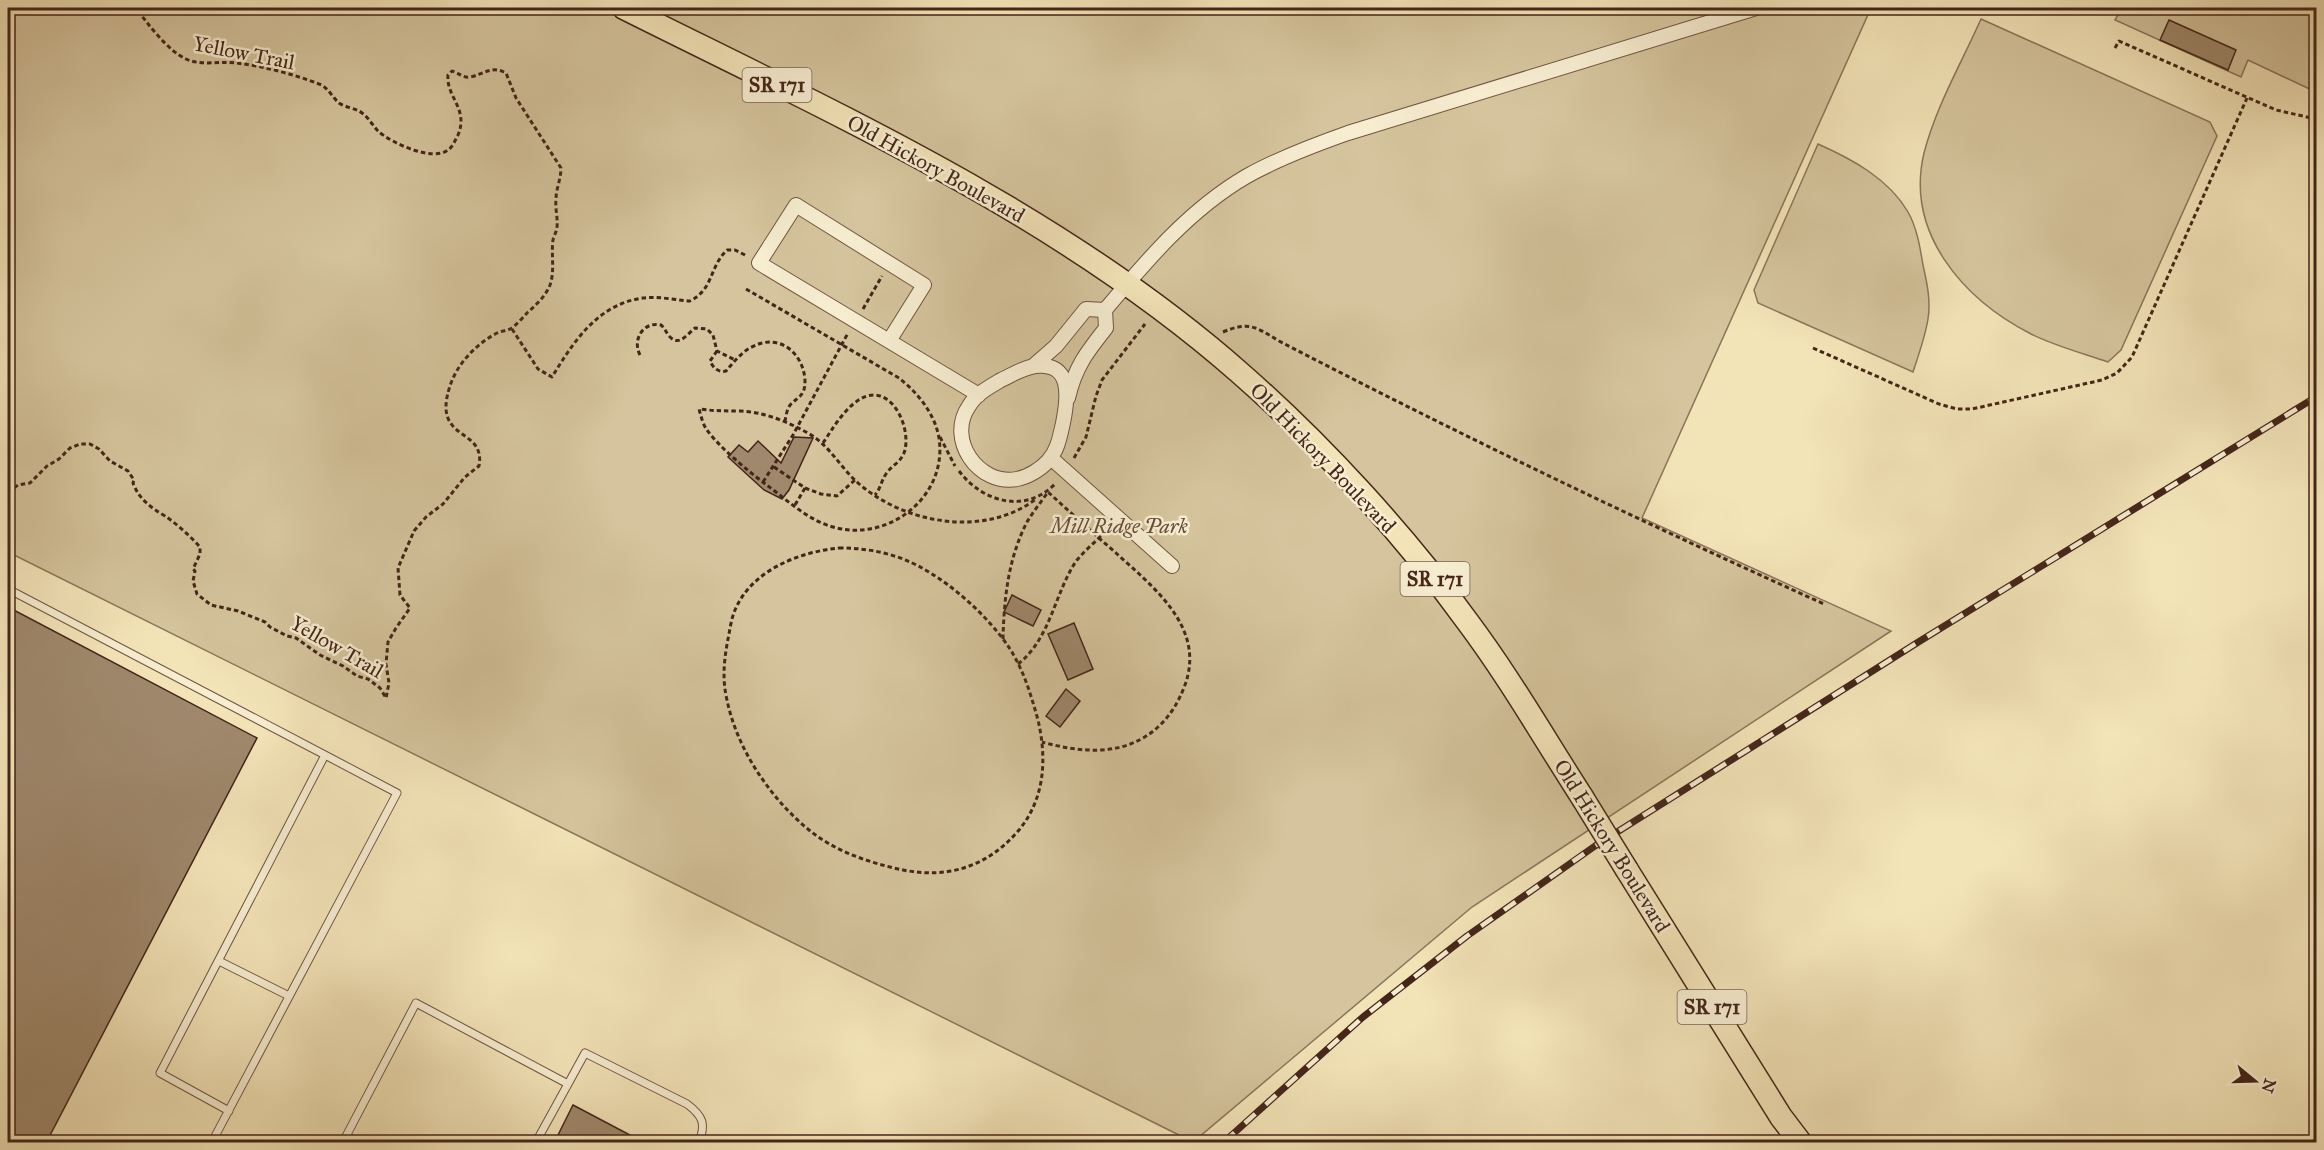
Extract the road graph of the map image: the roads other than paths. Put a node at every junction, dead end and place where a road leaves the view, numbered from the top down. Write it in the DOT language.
graph roads {
  1 [pos="624,8"];
  2 [pos="1756,8"];
  3 [pos="1126,284"];
  4 [pos="1105,310"];
  5 [pos="889,341"];
  6 [pos="1032,367"];
  7 [pos="979,395"];
  8 [pos="1068,398"];
  9 [pos="1051,458"];
  10 [pos="1172,566"];
  11 [pos="8,589"];
  12 [pos="325,755"];
  13 [pos="219,960"];
  14 [pos="290,996"];
  15 [pos="568,1084"];
  16 [pos="229,1111"];
  17 [pos="344,1139"];
  18 [pos="212,1143"];
  19 [pos="358,1143"];
  20 [pos="536,1143"];
  21 [pos="699,1143"];
  22 [pos="1800,1143"];
  1 -- 3 [label="main road, Old Hickory Boulevard / SR 171"];
  2 -- 3 [label="street"];
  3 -- 4 [label="street"];
  3 -- 22 [label="main road, Old Hickory Boulevard / SR 171, bridge"];
  4 -- 6 [label="street"];
  4 -- 8 [label="street"];
  5 -- 5 [label="street"];
  5 -- 7 [label="street"];
  6 -- 7 [label="street"];
  6 -- 8 [label="street"];
  7 -- 9 [label="street"];
  8 -- 9 [label="street"];
  9 -- 10 [label="street"];
  11 -- 12 [label="lane"];
  12 -- 13 [label="lane"];
  12 -- 14 [label="lane"];
  13 -- 14 [label="lane"];
  13 -- 16 [label="lane"];
  14 -- 16 [label="lane"];
  15 -- 17 [label="lane"];
  15 -- 20 [label="lane"];
  15 -- 21 [label="lane"];
  16 -- 18 [label="lane"];
  17 -- 19 [label="lane"];
}
